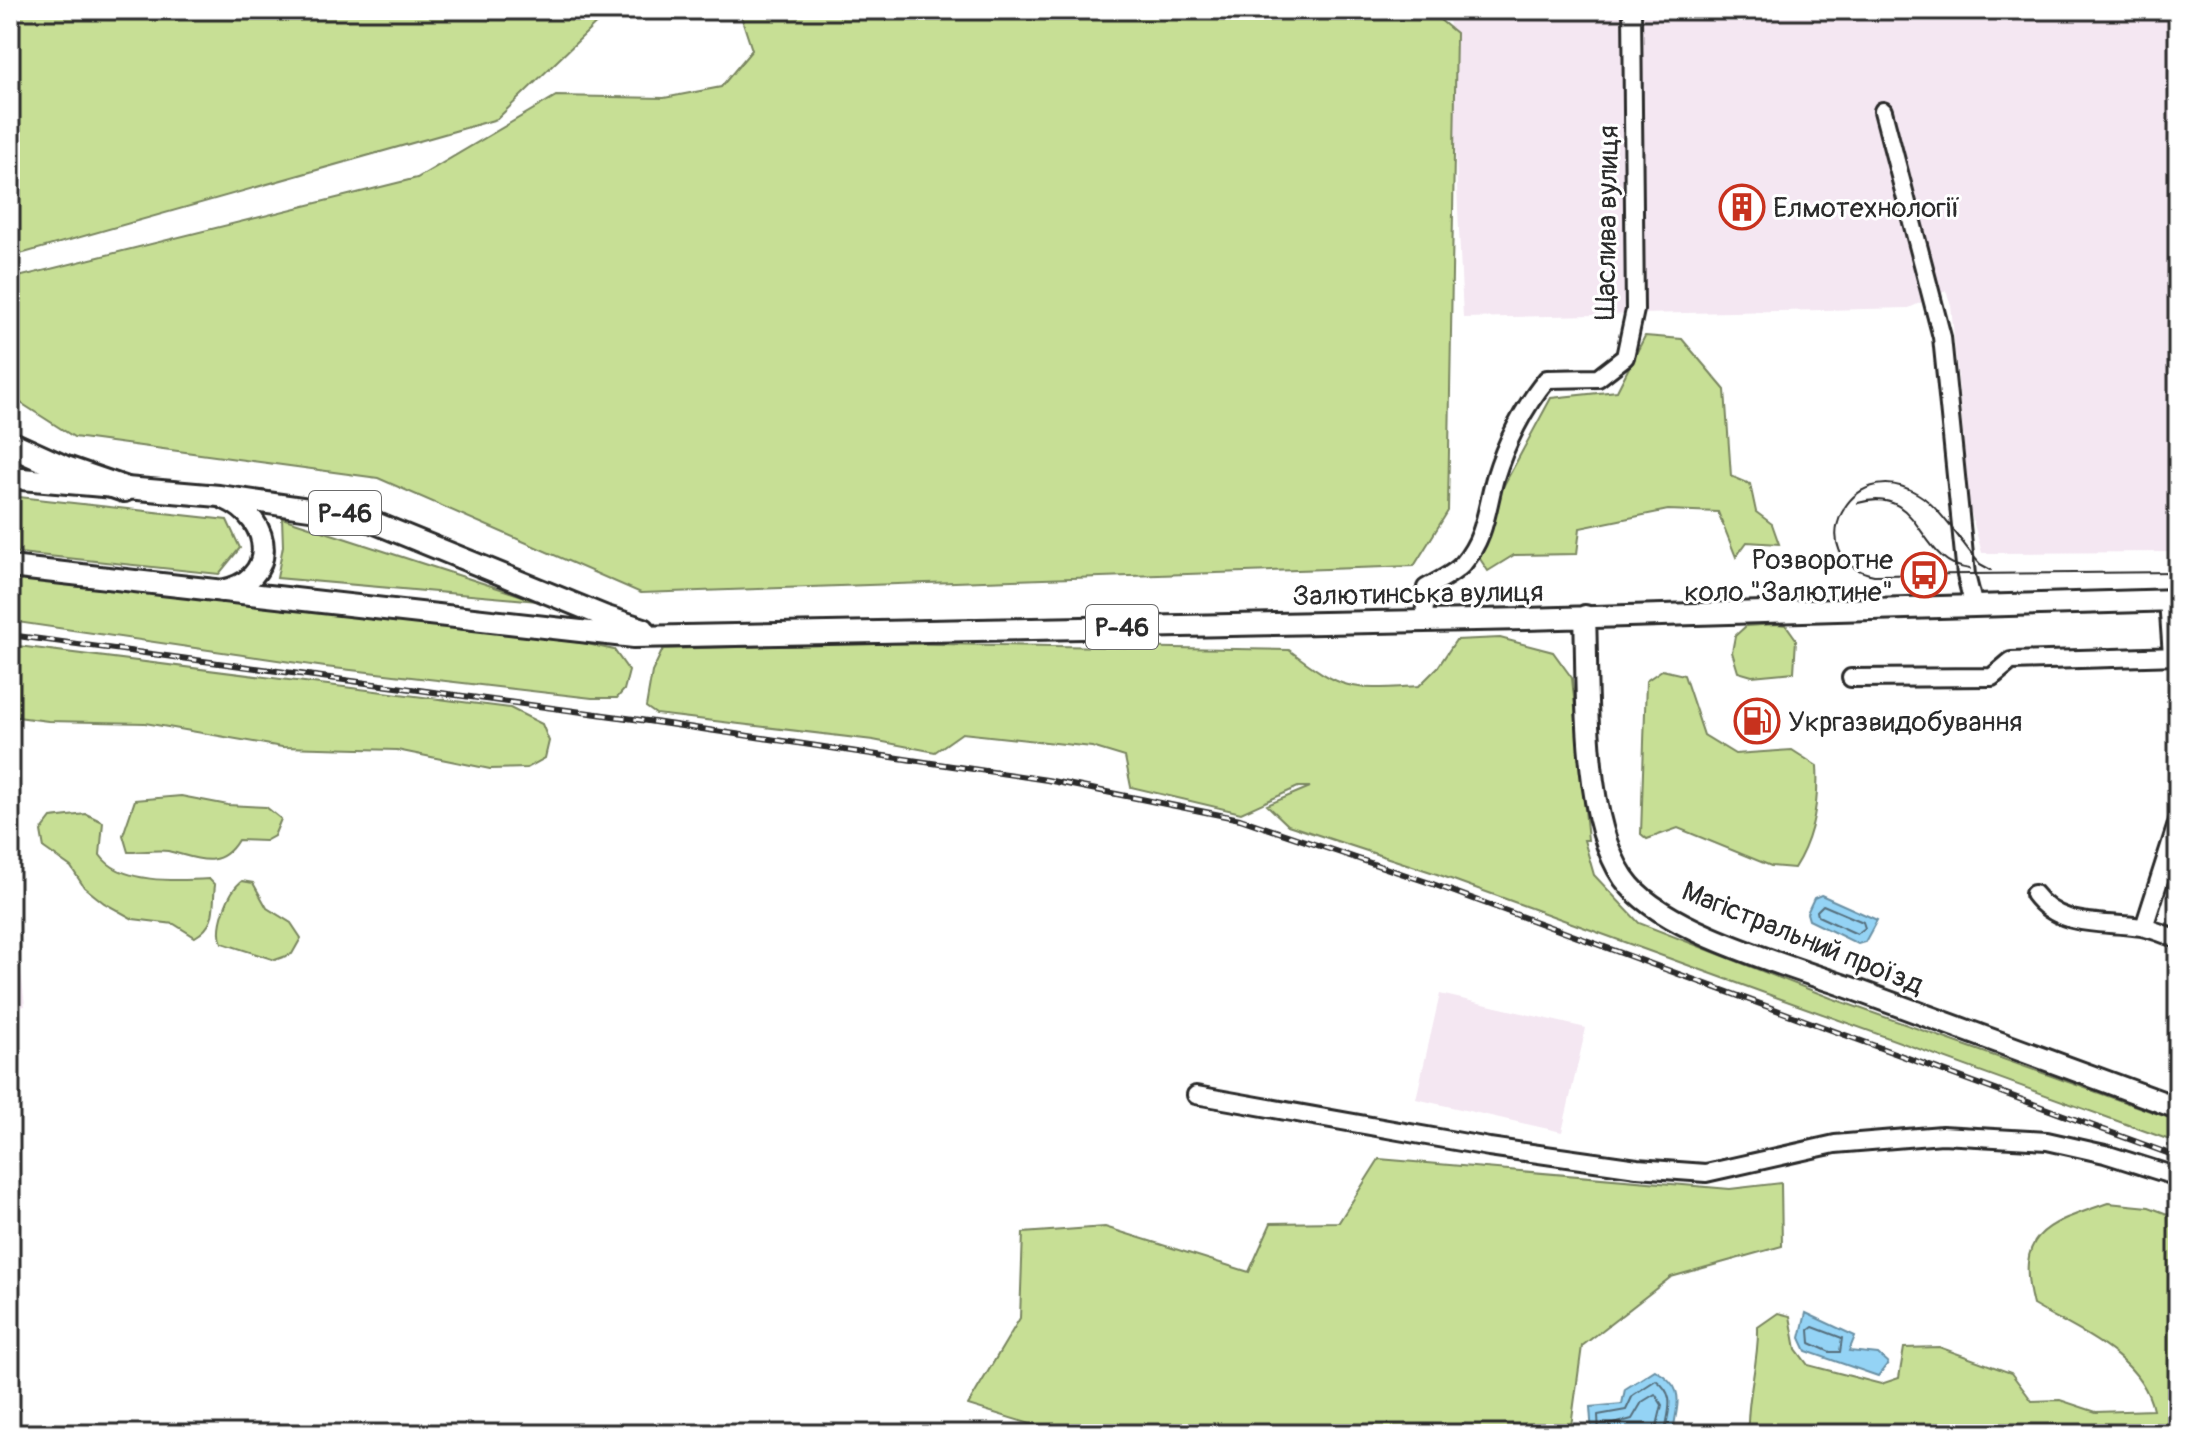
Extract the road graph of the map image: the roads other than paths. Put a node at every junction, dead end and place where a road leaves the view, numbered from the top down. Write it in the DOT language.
graph roads {
  1 [pos="1632,10"];
  2 [pos="1883,111"];
  3 [pos="10,444"];
  4 [pos="10,478"];
  5 [pos="124,489"];
  6 [pos="219,496"];
  7 [pos="10,567"];
  8 [pos="213,592"];
  9 [pos="2173,600"];
  10 [pos="1973,603"];
  11 [pos="1585,616"];
  12 [pos="1424,621"];
  13 [pos="659,634"];
  14 [pos="2175,656"];
  15 [pos="1851,678"];
  16 [pos="2178,821"];
  17 [pos="2034,894"];
  18 [pos="2144,927"];
  19 [pos="2178,939"];
  20 [pos="1196,1095"];
  21 [pos="2178,1108"];
  22 [pos="2178,1177"];
  1 -- 12 [label="street, Щаслива вулиця"];
  2 -- 10 [label="street"];
  3 -- 5 [label="highway"];
  4 -- 5 [label="main road, Р-46"];
  5 -- 6 [label="main road, Р-46"];
  6 -- 8 [label="main road"];
  6 -- 13 [label="main road, Р-46"];
  7 -- 8 [label="main road, Р-46"];
  8 -- 13 [label="main road, Р-46"];
  9 -- 10 [label="main road, Залютинська вулиця / Р-46"];
  9 -- 14 [label="street"];
  10 -- 11 [label="main road, Залютинська вулиця / Р-46"];
  11 -- 12 [label="main road, Залютинська вулиця / Р-46"];
  11 -- 21 [label="main road, Магістральний проїзд"];
  12 -- 13 [label="main road, Залютинська вулиця / Р-46"];
  14 -- 15 [label="street"];
  16 -- 18 [label="street"];
  17 -- 18 [label="street"];
  18 -- 19 [label="street"];
  20 -- 22 [label="street"];
}
